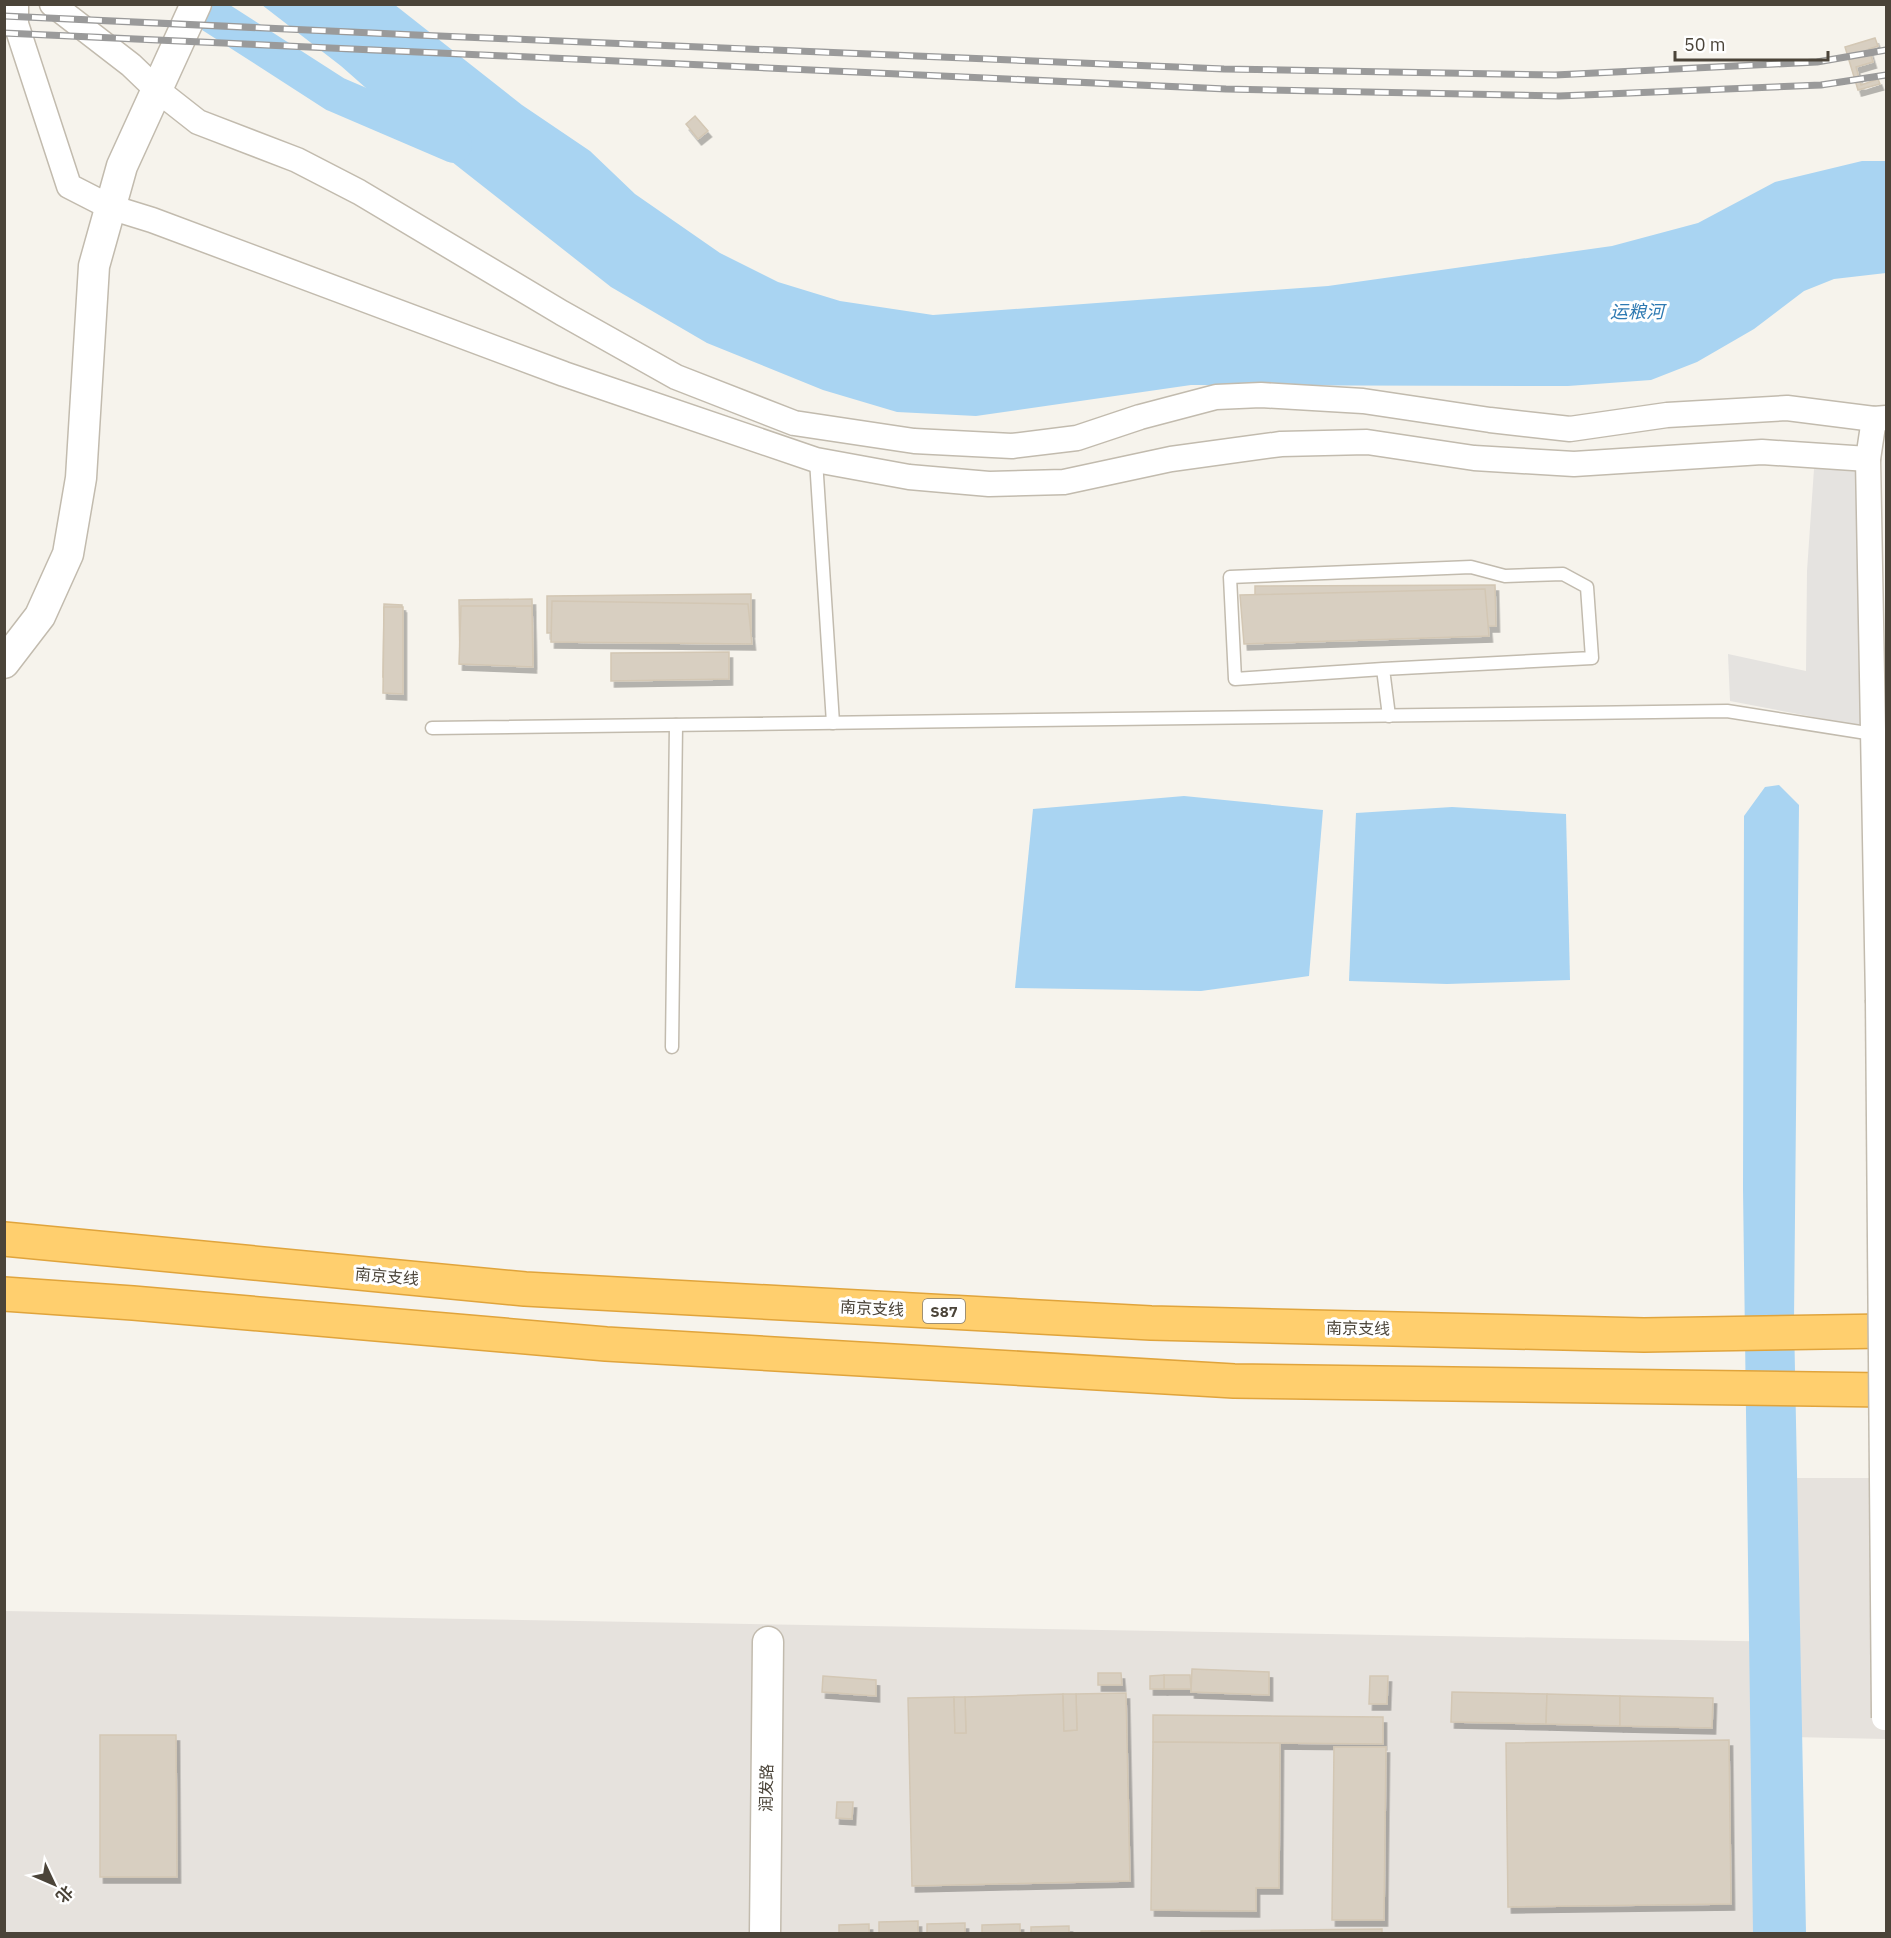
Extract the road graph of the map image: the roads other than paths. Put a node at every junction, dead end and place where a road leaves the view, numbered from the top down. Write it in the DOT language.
graph roads {
  1 [pos="16,4"];
  2 [pos="52,4"];
  3 [pos="196,4"];
  4 [pos="158,85"];
  5 [pos="110,207"];
  6 [pos="1880,418"];
  7 [pos="1868,459"];
  8 [pos="816,460"];
  9 [pos="4,663"];
  10 [pos="1383,669"];
  11 [pos="1389,716"];
  12 [pos="833,723"];
  13 [pos="676,725"];
  14 [pos="432,728"];
  15 [pos="1873,734"];
  16 [pos="672,1047"];
  17 [pos="4,1239"];
  18 [pos="4,1294"];
  19 [pos="1887,1331"];
  20 [pos="1887,1390"];
  21 [pos="768,1642"];
  22 [pos="1885,1726"];
  23 [pos="765,1934"];
  1 -- 5 [label="street"];
  2 -- 4 [label="street"];
  3 -- 4 [label="street"];
  4 -- 5 [label="street"];
  4 -- 6 [label="street"];
  5 -- 8 [label="street"];
  5 -- 9 [label="street"];
  6 -- 7 [label="street"];
  7 -- 8 [label="street"];
  7 -- 15 [label="street"];
  8 -- 12 [label="lane"];
  10 -- 10 [label="lane"];
  10 -- 11 [label="lane"];
  11 -- 12 [label="lane"];
  11 -- 15 [label="lane"];
  12 -- 13 [label="lane"];
  13 -- 14 [label="lane"];
  13 -- 16 [label="lane"];
  15 -- 22 [label="street, bridge"];
  17 -- 19 [label="highway, 南京支线 / S87"];
  18 -- 20 [label="highway"];
  21 -- 23 [label="street, 润发路"];
}
